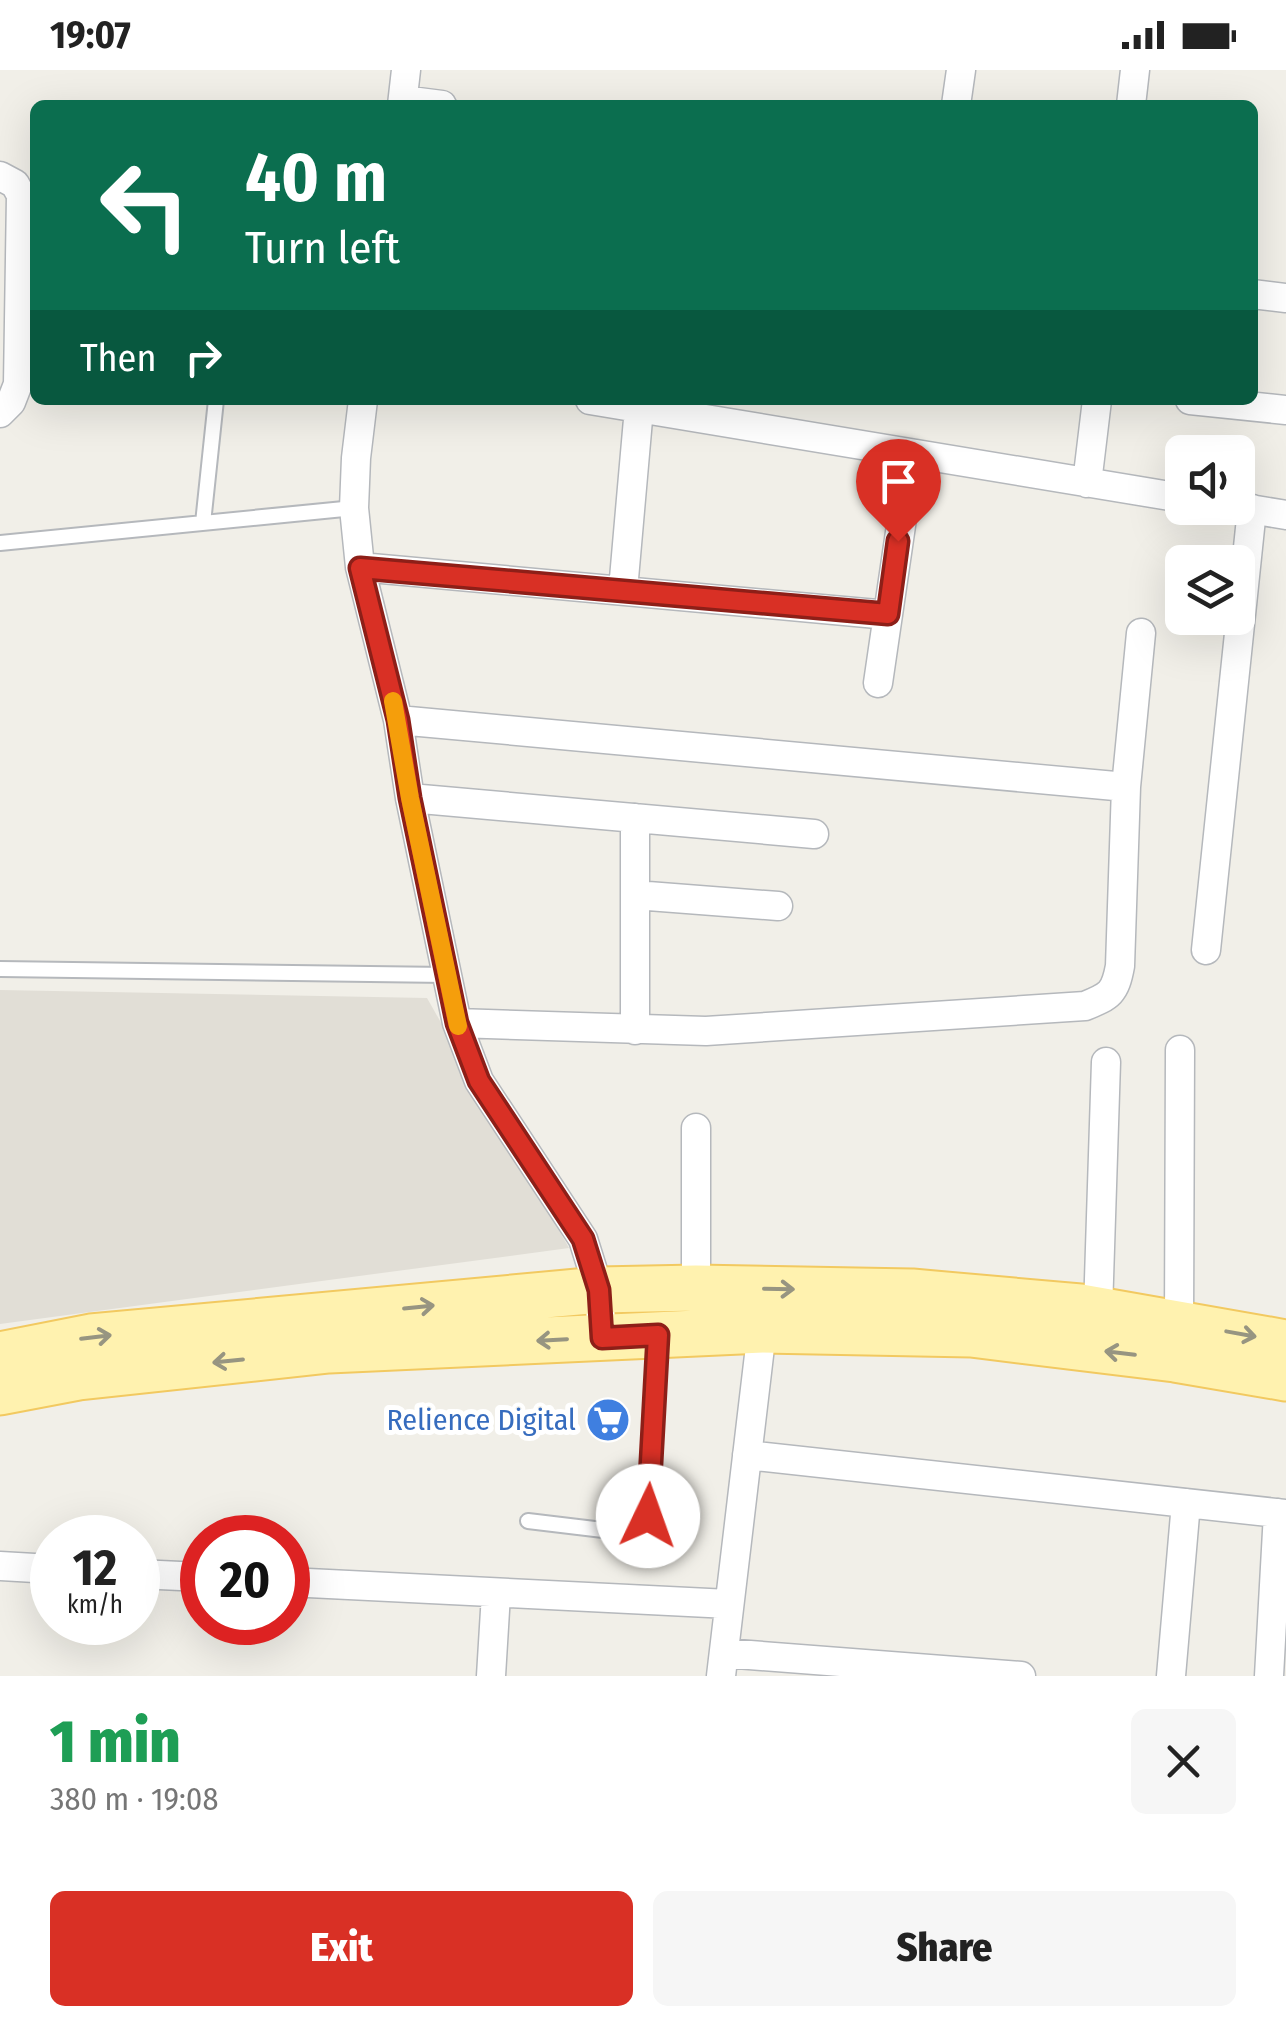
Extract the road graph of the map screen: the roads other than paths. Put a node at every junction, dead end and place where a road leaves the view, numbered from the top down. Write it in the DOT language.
graph roads {
  1 [pos="406,70"];
  2 [pos="960,70"];
  3 [pos="1135,70"];
  4 [pos="402,100"];
  5 [pos="957,100"];
  6 [pos="1132,100"];
  7 [pos="0,176"];
  8 [pos="29,236"];
  9 [pos="1258,295"];
  10 [pos="1286,298"];
  11 [pos="9,373"];
  12 [pos="215,405"];
  13 [pos="361,405"];
  14 [pos="621,405"];
  15 [pos="1096,405"];
  16 [pos="1238,405"];
  17 [pos="639,408"];
  18 [pos="1286,410"];
  19 [pos="0,412"];
  20 [pos="1087,482"];
  21 [pos="1165,495"];
  22 [pos="904,505"];
  23 [pos="354,508"];
  24 [pos="1255,510"];
  25 [pos="1286,515"];
  26 [pos="203,524"];
  27 [pos="1243,525"];
  28 [pos="0,543"];
  29 [pos="360,568"];
  30 [pos="623,590"];
  31 [pos="888,614"];
  32 [pos="1142,633"];
  33 [pos="878,684"];
  34 [pos="398,720"];
  35 [pos="1126,788"];
  36 [pos="410,798"];
  37 [pos="635,818"];
  38 [pos="814,834"];
  39 [pos="635,895"];
  40 [pos="778,906"];
  41 [pos="1206,950"];
  42 [pos="0,969"];
  43 [pos="447,974"];
  44 [pos="457,1023"];
  45 [pos="634,1030"];
  46 [pos="1180,1050"];
  47 [pos="1106,1062"];
  48 [pos="696,1128"];
  49 [pos="696,1288"];
  50 [pos="599,1290"];
  51 [pos="1098,1310"];
  52 [pos="1178,1324"];
  53 [pos="762,1330"];
  54 [pos="658,1335"];
  55 [pos="602,1338"];
  56 [pos="1286,1342"];
  57 [pos="0,1355"];
  58 [pos="1286,1378"];
  59 [pos="0,1392"];
  60 [pos="747,1455"];
  61 [pos="1186,1503"];
  62 [pos="1282,1514"];
  63 [pos="528,1520"];
  64 [pos="0,1566"];
  65 [pos="30,1568"];
  66 [pos="310,1583"];
  67 [pos="496,1594"];
  68 [pos="729,1604"];
  69 [pos="723,1664"];
  70 [pos="491,1676"];
  71 [pos="1021,1676"];
  72 [pos="1171,1676"];
  73 [pos="1269,1676"];
  1 -- 4 [label="street"];
  2 -- 5 [label="street"];
  3 -- 6 [label="street"];
  7 -- 8 [label="street"];
  8 -- 11 [label="street"];
  9 -- 10 [label="street"];
  11 -- 19 [label="street"];
  12 -- 26 [label="lane"];
  13 -- 23 [label="street"];
  14 -- 17 [label="street"];
  15 -- 20 [label="street"];
  16 -- 18 [label="street"];
  17 -- 20 [label="street"];
  17 -- 30 [label="street"];
  20 -- 21 [label="street"];
  22 -- 31 [label="street"];
  23 -- 26 [label="lane"];
  23 -- 29 [label="street"];
  24 -- 25 [label="street"];
  26 -- 28 [label="lane"];
  27 -- 41 [label="street"];
  29 -- 30 [label="street"];
  29 -- 34 [label="street"];
  30 -- 31 [label="street"];
  31 -- 33 [label="street"];
  32 -- 35 [label="street"];
  34 -- 35 [label="street"];
  34 -- 36 [label="street"];
  35 -- 45 [label="street"];
  36 -- 37 [label="street"];
  36 -- 43 [label="street"];
  37 -- 38 [label="street"];
  37 -- 39 [label="street"];
  39 -- 40 [label="street"];
  39 -- 45 [label="street"];
  42 -- 43 [label="lane"];
  43 -- 44 [label="street"];
  44 -- 45 [label="street"];
  44 -- 50 [label="street"];
  46 -- 52 [label="street"];
  47 -- 51 [label="street"];
  48 -- 49 [label="street"];
  49 -- 50 [label="main road"];
  49 -- 51 [label="main road, one-way"];
  50 -- 55 [label="street"];
  57 -- 50 [label="main road, one-way"];
  51 -- 52 [label="main road"];
  52 -- 56 [label="main road, one-way"];
  53 -- 54 [label="main road"];
  58 -- 53 [label="main road, one-way"];
  53 -- 60 [label="street"];
  54 -- 55 [label="main road"];
  54 -- 63 [label="lane"];
  55 -- 59 [label="main road, one-way"];
  60 -- 61 [label="street"];
  60 -- 68 [label="street"];
  61 -- 62 [label="street"];
  61 -- 72 [label="street"];
  62 -- 73 [label="street"];
  64 -- 65 [label="street"];
  66 -- 67 [label="street"];
  67 -- 68 [label="street"];
  67 -- 70 [label="street"];
  68 -- 69 [label="street"];
  69 -- 71 [label="street"];
}
